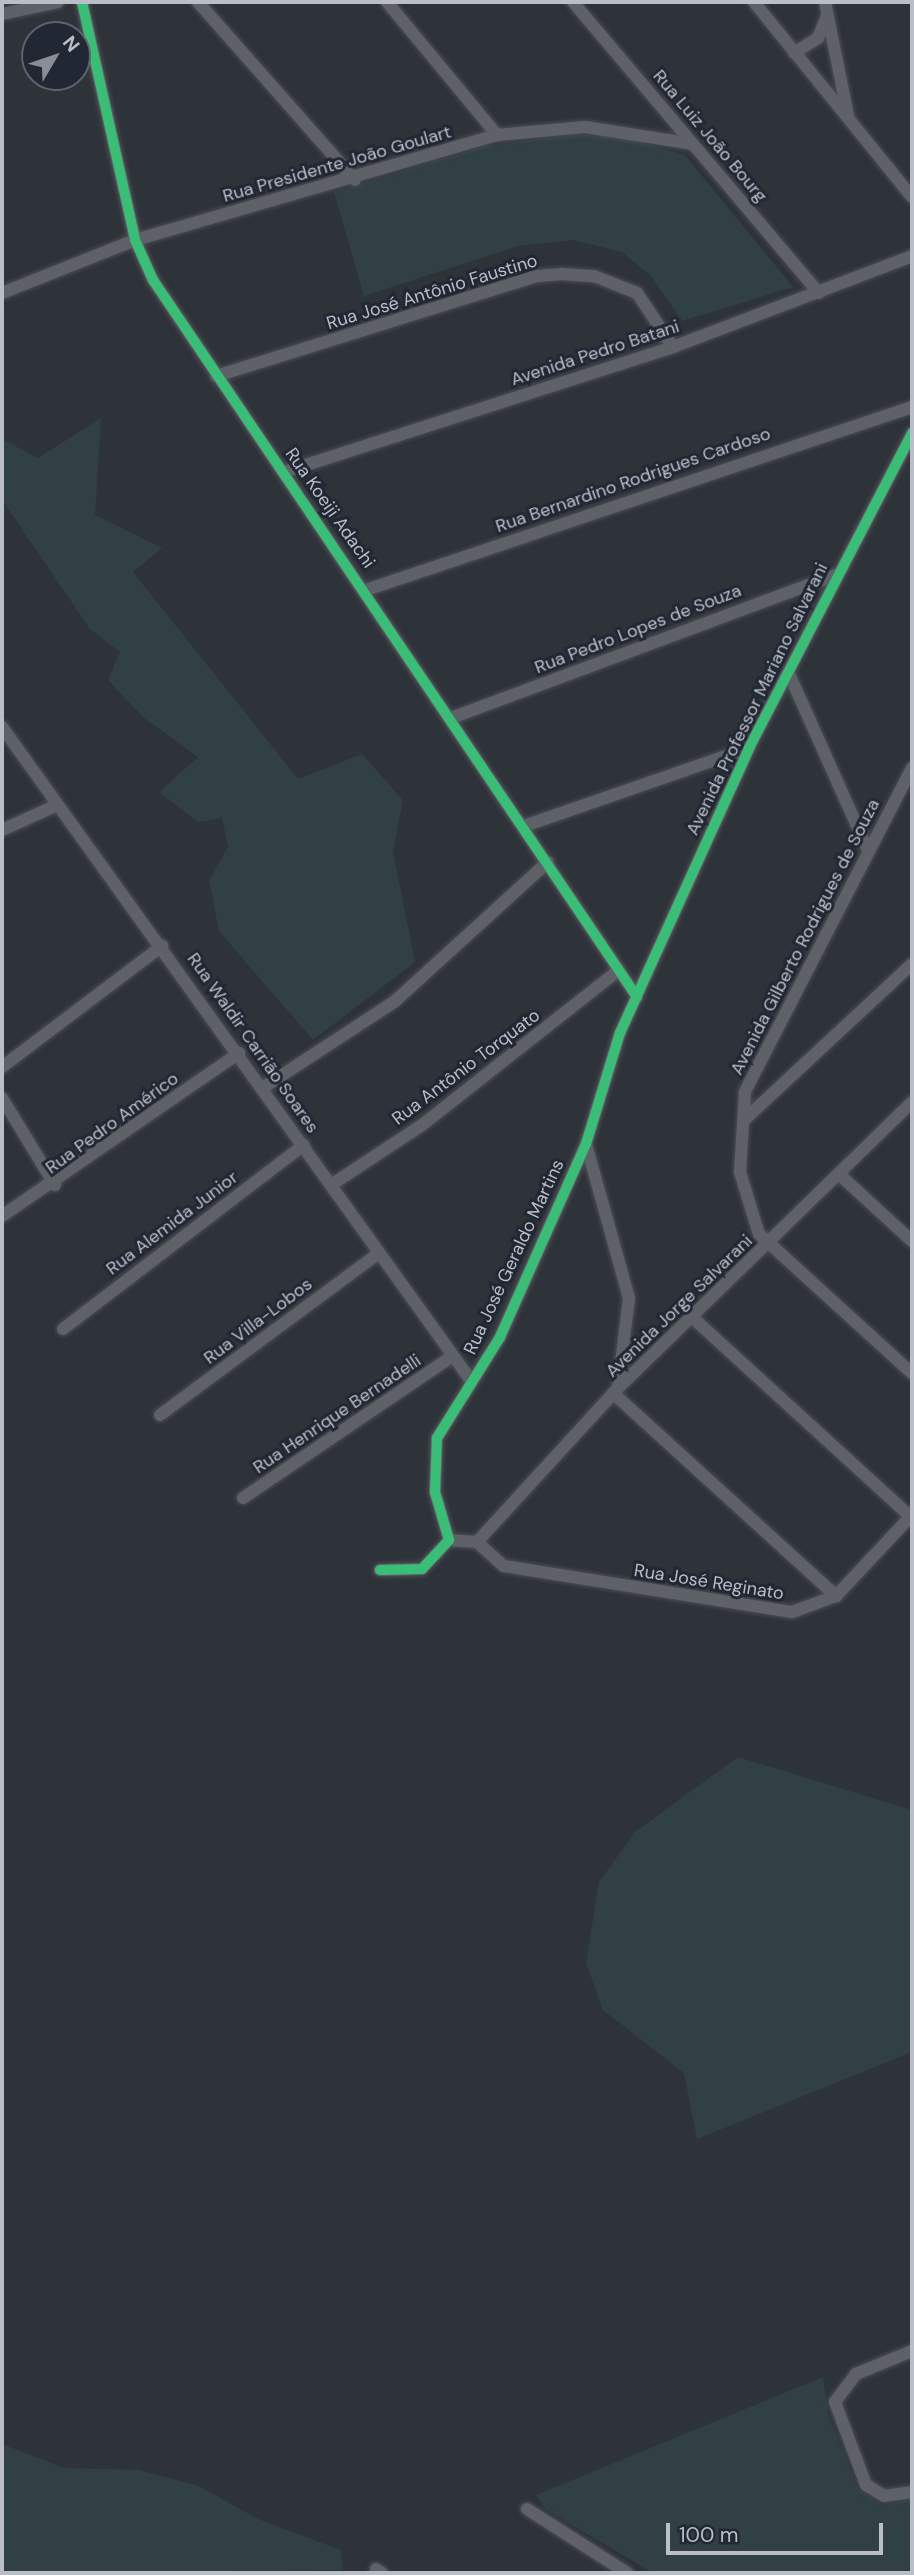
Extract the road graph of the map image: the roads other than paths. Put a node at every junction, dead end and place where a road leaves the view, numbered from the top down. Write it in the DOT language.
graph roads {
  1 [pos="58,2"];
  2 [pos="82,2"];
  3 [pos="198,2"];
  4 [pos="387,2"];
  5 [pos="573,2"];
  6 [pos="754,2"];
  7 [pos="825,2"];
  8 [pos="2,14"];
  9 [pos="827,16"];
  10 [pos="794,53"];
  11 [pos="849,118"];
  12 [pos="497,135"];
  13 [pos="693,144"];
  14 [pos="355,180"];
  15 [pos="912,197"];
  16 [pos="135,240"];
  17 [pos="912,256"];
  18 [pos="2,293"];
  19 [pos="819,293"];
  20 [pos="673,347"];
  21 [pos="216,376"];
  22 [pos="912,407"];
  23 [pos="912,433"];
  24 [pos="284,472"];
  25 [pos="838,573"];
  26 [pos="366,590"];
  27 [pos="790,676"];
  28 [pos="451,718"];
  29 [pos="2,727"];
  30 [pos="749,748"];
  31 [pos="912,768"];
  32 [pos="57,805"];
  33 [pos="524,826"];
  34 [pos="2,830"];
  35 [pos="868,850"];
  36 [pos="548,862"];
  37 [pos="162,946"];
  38 [pos="912,964"];
  39 [pos="618,971"];
  40 [pos="637,997"];
  41 [pos="239,1053"];
  42 [pos="2,1067"];
  43 [pos="264,1087"];
  44 [pos="2,1098"];
  45 [pos="912,1102"];
  46 [pos="744,1120"];
  47 [pos="586,1144"];
  48 [pos="304,1145"];
  49 [pos="841,1176"];
  50 [pos="55,1185"];
  51 [pos="331,1185"];
  52 [pos="2,1216"];
  53 [pos="912,1241"];
  54 [pos="769,1245"];
  55 [pos="376,1255"];
  56 [pos="694,1318"];
  57 [pos="63,1329"];
  58 [pos="450,1358"];
  59 [pos="912,1373"];
  60 [pos="472,1382"];
  61 [pos="615,1391"];
  62 [pos="160,1415"];
  63 [pos="243,1498"];
  64 [pos="911,1516"];
  65 [pos="449,1540"];
  66 [pos="477,1542"];
  67 [pos="380,1570"];
  68 [pos="836,1596"];
  69 [pos="912,2351"];
  70 [pos="912,2492"];
  71 [pos="527,2509"];
  72 [pos="627,2573"];
  1 -- 8 [label="street"];
  2 -- 16 [label="street, Rua Koeiji Adachi"];
  3 -- 14 [label="street"];
  4 -- 12 [label="street"];
  5 -- 13 [label="street, Rua Luiz João Bourg"];
  6 -- 10 [label="street"];
  7 -- 9 [label="street"];
  9 -- 10 [label="street"];
  9 -- 11 [label="street"];
  10 -- 11 [label="street"];
  11 -- 15 [label="street"];
  12 -- 13 [label="street, Rua Presidente João Goulart"];
  12 -- 14 [label="street, Rua Presidente João Goulart"];
  13 -- 19 [label="street, Rua Luiz João Bourg"];
  14 -- 16 [label="street, Rua Presidente João Goulart"];
  16 -- 18 [label="street, Rua Presidente João Goulart"];
  16 -- 21 [label="street, Rua Koeiji Adachi"];
  17 -- 19 [label="street, Avenida Pedro Batani"];
  19 -- 20 [label="street, Avenida Pedro Batani"];
  20 -- 21 [label="street, Rua José Antônio Faustino"];
  20 -- 24 [label="street, Avenida Pedro Batani"];
  21 -- 24 [label="street, Rua Koeiji Adachi"];
  22 -- 26 [label="street, Rua Bernardino Rodrigues Cardoso"];
  23 -- 25 [label="street, Avenida Professor Mariano Salvarani"];
  24 -- 26 [label="street, Rua Koeiji Adachi"];
  25 -- 27 [label="street, Avenida Professor Mariano Salvarani"];
  25 -- 28 [label="street, Rua Pedro Lopes de Souza"];
  26 -- 28 [label="street, Rua Koeiji Adachi"];
  27 -- 30 [label="street, Avenida Professor Mariano Salvarani"];
  27 -- 35 [label="street"];
  28 -- 33 [label="street, Rua Koeiji Adachi"];
  29 -- 32 [label="street, Rua Waldir Carrião Soares"];
  30 -- 33 [label="street"];
  30 -- 40 [label="street, Avenida Professor Mariano Salvarani"];
  31 -- 35 [label="street, Avenida Gilberto Rodrigues de Souza"];
  32 -- 34 [label="street"];
  32 -- 37 [label="street, Rua Waldir Carrião Soares"];
  33 -- 36 [label="street, Rua Koeiji Adachi"];
  35 -- 46 [label="street, Avenida Gilberto Rodrigues de Souza"];
  36 -- 39 [label="street, Rua Koeiji Adachi"];
  36 -- 43 [label="street"];
  37 -- 41 [label="street, Rua Waldir Carrião Soares"];
  37 -- 42 [label="street"];
  38 -- 46 [label="street"];
  39 -- 40 [label="street, Rua Koeiji Adachi"];
  39 -- 51 [label="street, Rua Antônio Torquato"];
  40 -- 47 [label="street, Avenida Professor Mariano Salvarani"];
  41 -- 43 [label="street, Rua Waldir Carrião Soares"];
  41 -- 50 [label="street, Rua Pedro Américo"];
  43 -- 48 [label="street, Rua Waldir Carrião Soares"];
  44 -- 50 [label="street"];
  45 -- 49 [label="street, Avenida Jorge Salvarani"];
  46 -- 54 [label="street, Avenida Gilberto Rodrigues de Souza"];
  47 -- 60 [label="street, Rua José Geraldo Martins"];
  47 -- 61 [label="street"];
  48 -- 51 [label="street, Rua Waldir Carrião Soares"];
  48 -- 57 [label="street, Rua Alemida Junior"];
  49 -- 53 [label="street"];
  49 -- 54 [label="street, Avenida Jorge Salvarani"];
  50 -- 52 [label="street, Rua Pedro Américo"];
  51 -- 55 [label="street, Rua Waldir Carrião Soares"];
  54 -- 56 [label="street, Avenida Jorge Salvarani"];
  54 -- 59 [label="street, Avenida Gilberto Rodrigues de Souza"];
  55 -- 58 [label="street, Rua Waldir Carrião Soares"];
  55 -- 62 [label="street, Rua Villa-Lobos"];
  56 -- 61 [label="street, Avenida Jorge Salvarani"];
  56 -- 64 [label="street"];
  58 -- 60 [label="street, Rua Waldir Carrião Soares"];
  58 -- 63 [label="street, Rua Henrique Bernadelli"];
  60 -- 65 [label="street, Rua José Geraldo Martins"];
  61 -- 66 [label="street, Avenida Jorge Salvarani"];
  61 -- 68 [label="street"];
  64 -- 68 [label="street"];
  65 -- 66 [label="street"];
  65 -- 67 [label="street"];
  66 -- 68 [label="street, Rua José Reginato"];
  69 -- 70 [label="street"];
  71 -- 72 [label="street"];
}
